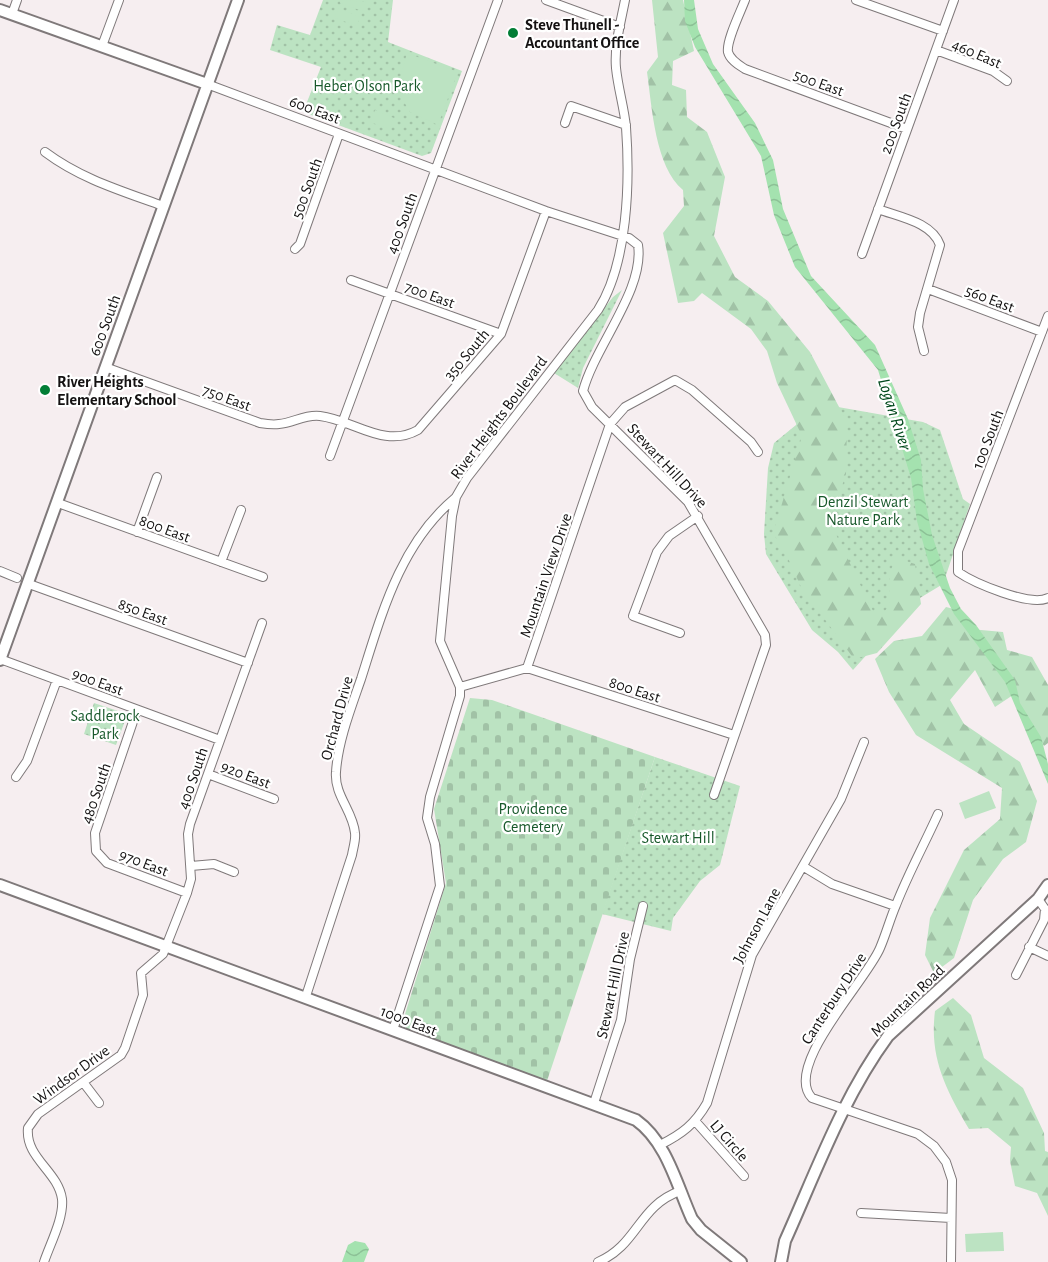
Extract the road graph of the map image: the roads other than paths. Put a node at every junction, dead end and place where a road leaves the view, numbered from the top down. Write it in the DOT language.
graph roads {
  1 [pos="18,0"];
  2 [pos="119,0"];
  3 [pos="238,0"];
  4 [pos="498,0"];
  5 [pos="546,0"];
  6 [pos="625,0"];
  7 [pos="745,0"];
  8 [pos="856,0"];
  9 [pos="954,0"];
  10 [pos="0,10"];
  11 [pos="12,14"];
  12 [pos="620,27"];
  13 [pos="943,31"];
  14 [pos="102,46"];
  15 [pos="936,50"];
  16 [pos="1007,81"];
  17 [pos="207,84"];
  18 [pos="565,123"];
  19 [pos="626,125"];
  20 [pos="907,129"];
  21 [pos="339,134"];
  22 [pos="45,152"];
  23 [pos="435,170"];
  24 [pos="163,206"];
  25 [pos="878,209"];
  26 [pos="546,211"];
  27 [pos="621,235"];
  28 [pos="295,249"];
  29 [pos="862,254"];
  30 [pos="351,280"];
  31 [pos="928,289"];
  32 [pos="390,294"];
  33 [pos="1048,316"];
  34 [pos="1042,332"];
  35 [pos="501,334"];
  36 [pos="924,351"];
  37 [pos="105,367"];
  38 [pos="342,422"];
  39 [pos="610,424"];
  40 [pos="758,452"];
  41 [pos="330,456"];
  42 [pos="157,477"];
  43 [pos="456,497"];
  44 [pos="58,503"];
  45 [pos="241,510"];
  46 [pos="698,516"];
  47 [pos="137,532"];
  48 [pos="221,562"];
  49 [pos="0,571"];
  50 [pos="263,577"];
  51 [pos="17,578"];
  52 [pos="29,584"];
  53 [pos="1048,598"];
  54 [pos="262,623"];
  55 [pos="680,633"];
  56 [pos="0,659"];
  57 [pos="248,663"];
  58 [pos="527,668"];
  59 [pos="57,680"];
  60 [pos="460,687"];
  61 [pos="137,710"];
  62 [pos="734,735"];
  63 [pos="220,740"];
  64 [pos="864,742"];
  65 [pos="208,774"];
  66 [pos="16,777"];
  67 [pos="714,795"];
  68 [pos="274,799"];
  69 [pos="938,814"];
  70 [pos="96,851"];
  71 [pos="191,866"];
  72 [pos="804,867"];
  73 [pos="234,872"];
  74 [pos="0,885"];
  75 [pos="1048,885"];
  76 [pos="187,893"];
  77 [pos="1038,899"];
  78 [pos="643,906"];
  79 [pos="895,906"];
  80 [pos="168,945"];
  81 [pos="1029,947"];
  82 [pos="1048,956"];
  83 [pos="1016,975"];
  84 [pos="306,996"];
  85 [pos="393,1030"];
  86 [pos="83,1082"];
  87 [pos="99,1103"];
  88 [pos="594,1103"];
  89 [pos="844,1109"];
  90 [pos="696,1122"];
  91 [pos="660,1145"];
  92 [pos="744,1176"];
  93 [pos="680,1191"];
  94 [pos="861,1213"];
  95 [pos="951,1218"];
  96 [pos="603,1261"];
  97 [pos="44,1262"];
  98 [pos="741,1262"];
  99 [pos="781,1262"];
  100 [pos="951,1262"];
  1 -- 11 [label="street"];
  2 -- 14 [label="street"];
  3 -- 17 [label="street, 600 South"];
  4 -- 23 [label="street, 400 South"];
  5 -- 12 [label="street"];
  6 -- 12 [label="street, River Heights Boulevard"];
  7 -- 20 [label="street, 500 East"];
  8 -- 13 [label="street"];
  9 -- 13 [label="street, 200 South"];
  10 -- 11 [label="street, 600 East"];
  11 -- 14 [label="street, 600 East"];
  12 -- 19 [label="street, River Heights Boulevard"];
  13 -- 15 [label="street, 200 South"];
  14 -- 17 [label="street, 600 East"];
  15 -- 16 [label="street, 460 East"];
  15 -- 20 [label="street, 200 South"];
  17 -- 21 [label="street, 600 East"];
  17 -- 24 [label="street, 600 South"];
  18 -- 19 [label="street"];
  19 -- 27 [label="street, River Heights Boulevard"];
  20 -- 25 [label="street, 200 South"];
  21 -- 23 [label="street, 600 East"];
  21 -- 28 [label="street, 500 South"];
  22 -- 24 [label="street"];
  23 -- 26 [label="street, 600 East"];
  23 -- 32 [label="street, 400 South"];
  24 -- 37 [label="street, 600 South"];
  25 -- 29 [label="street, 200 South"];
  25 -- 31 [label="street"];
  26 -- 27 [label="street, 600 East"];
  26 -- 35 [label="street, 350 South"];
  27 -- 39 [label="street, Stewart Hill Drive"];
  27 -- 43 [label="street, River Heights Boulevard"];
  30 -- 32 [label="street, 700 East"];
  31 -- 34 [label="street, 560 East"];
  31 -- 36 [label="street"];
  32 -- 35 [label="street, 700 East"];
  32 -- 38 [label="street, 400 South"];
  33 -- 34 [label="street, 100 South"];
  34 -- 53 [label="street, 100 South"];
  35 -- 38 [label="street, 350 South"];
  37 -- 38 [label="street, 750 East"];
  37 -- 44 [label="street, 600 South"];
  38 -- 41 [label="street, 400 South"];
  39 -- 40 [label="street"];
  39 -- 46 [label="street, Stewart Hill Drive"];
  39 -- 58 [label="street, Mountain View Drive"];
  42 -- 47 [label="street"];
  43 -- 60 [label="street, River Heights Boulevard"];
  43 -- 84 [label="street, Orchard Drive"];
  44 -- 47 [label="street, 800 East"];
  44 -- 52 [label="street, 600 South"];
  45 -- 48 [label="street"];
  46 -- 55 [label="street"];
  46 -- 62 [label="street, Stewart Hill Drive"];
  47 -- 48 [label="street, 800 East"];
  48 -- 50 [label="street, 800 East"];
  49 -- 51 [label="street"];
  52 -- 56 [label="street, 600 South"];
  52 -- 57 [label="street, 850 East"];
  54 -- 57 [label="street, 400 South"];
  56 -- 59 [label="street, 900 East"];
  57 -- 63 [label="street, 400 South"];
  58 -- 60 [label="street"];
  58 -- 62 [label="street, 800 East"];
  59 -- 61 [label="street, 900 East"];
  59 -- 66 [label="street"];
  60 -- 85 [label="street"];
  61 -- 63 [label="street, 900 East"];
  61 -- 70 [label="street, 480 South"];
  62 -- 67 [label="street, Stewart Hill Drive"];
  63 -- 65 [label="street, 400 South"];
  64 -- 72 [label="street, Johnson Lane"];
  65 -- 68 [label="street, 920 East"];
  65 -- 71 [label="street, 400 South"];
  69 -- 79 [label="street, Canterbury Drive"];
  70 -- 76 [label="street, 970 East"];
  71 -- 73 [label="street"];
  71 -- 76 [label="street, 400 South"];
  72 -- 79 [label="street"];
  72 -- 90 [label="street, Johnson Lane"];
  74 -- 80 [label="street, 1000 East"];
  75 -- 77 [label="street, Mountain Road"];
  76 -- 80 [label="street, 400 South"];
  77 -- 81 [label="street"];
  77 -- 89 [label="street, Mountain Road"];
  78 -- 88 [label="street, Stewart Hill Drive"];
  79 -- 89 [label="street, Canterbury Drive"];
  80 -- 84 [label="street, 1000 East"];
  80 -- 86 [label="street, Windsor Drive"];
  81 -- 82 [label="street"];
  81 -- 83 [label="street"];
  84 -- 85 [label="street, 1000 East"];
  85 -- 88 [label="street, 1000 East"];
  86 -- 87 [label="street"];
  86 -- 97 [label="street, Windsor Drive"];
  88 -- 91 [label="street, 1000 East"];
  89 -- 95 [label="street, Canterbury Drive"];
  89 -- 99 [label="street, Mountain Road"];
  90 -- 91 [label="street, Johnson Lane"];
  90 -- 92 [label="street, LJ Circle"];
  91 -- 93 [label="street, 1000 East"];
  93 -- 96 [label="street"];
  93 -- 98 [label="street, 1000 East"];
  94 -- 95 [label="street"];
  95 -- 100 [label="street, Canterbury Drive"];
}
